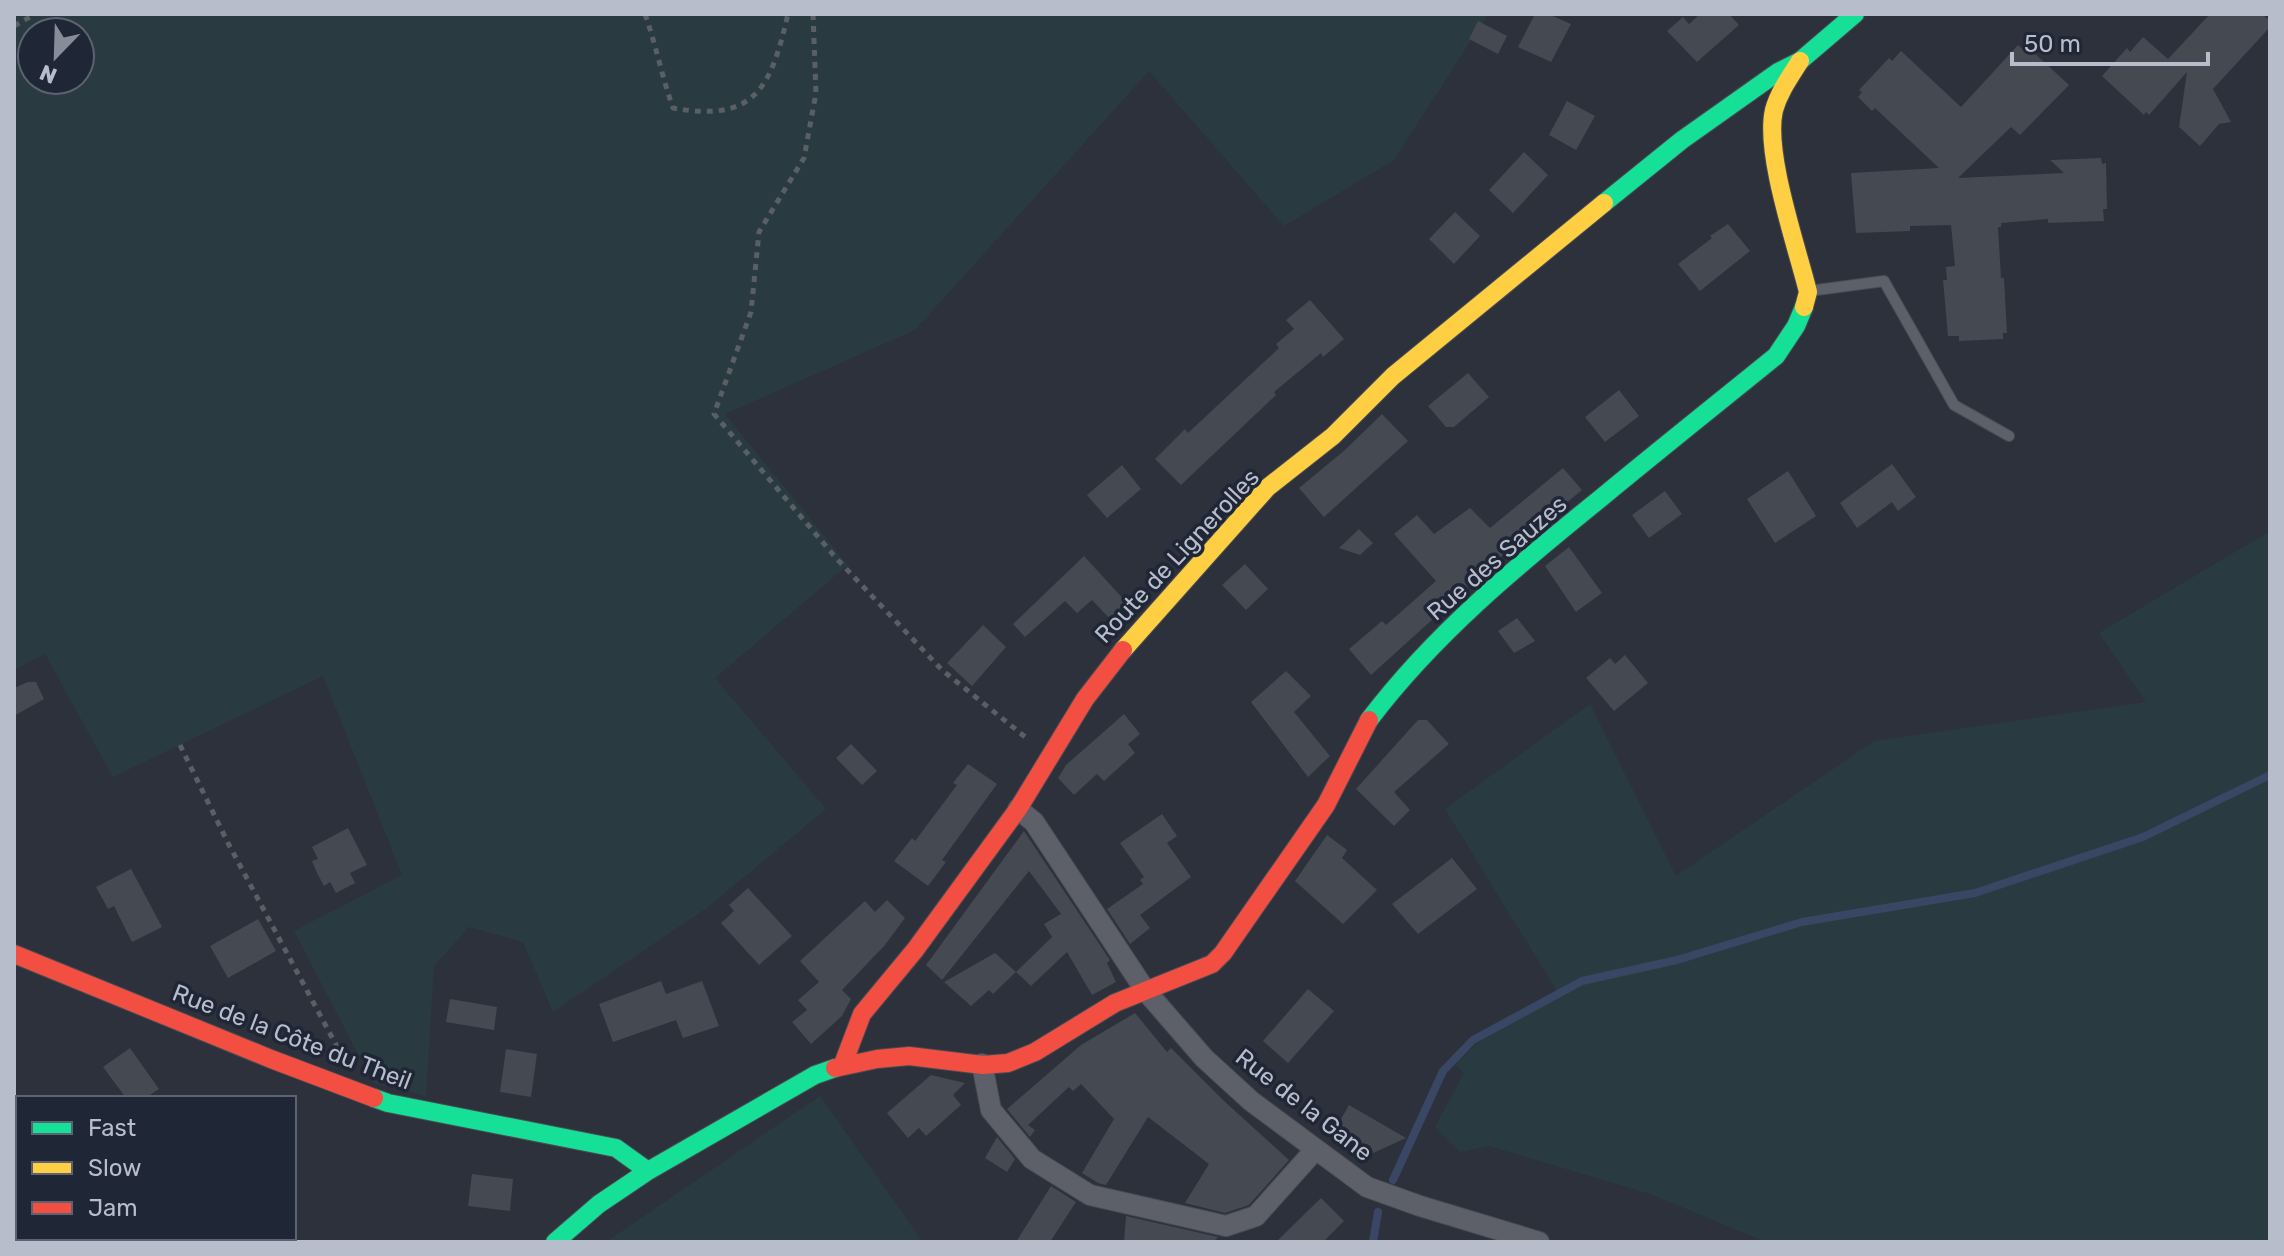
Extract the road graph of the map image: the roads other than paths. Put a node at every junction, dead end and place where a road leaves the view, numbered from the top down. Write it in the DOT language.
graph roads {
  1 [pos="1855,14"];
  2 [pos="1800,61"];
  3 [pos="1724,112"];
  4 [pos="1771,145"];
  5 [pos="1808,292"];
  6 [pos="2009,436"];
  7 [pos="1018,809"];
  8 [pos="14,954"];
  9 [pos="1145,990"];
  10 [pos="843,1064"];
  11 [pos="982,1064"];
  12 [pos="1315,1150"];
  13 [pos="648,1171"];
  14 [pos="555,1242"];
  15 [pos="1539,1242"];
  1 -- 2 [label="street"];
  2 -- 3 [label="street, Route de Lignerolles"];
  2 -- 4 [label="street"];
  3 -- 4 [label="street"];
  3 -- 7 [label="street, Route de Lignerolles"];
  4 -- 5 [label="street"];
  5 -- 6 [label="lane"];
  5 -- 9 [label="street, Rue des Sauzes"];
  7 -- 9 [label="street, Rue de la Gane"];
  7 -- 10 [label="street, Route de Lignerolles"];
  8 -- 13 [label="street, Rue de la Côte du Theil"];
  9 -- 11 [label="street"];
  9 -- 12 [label="street, Rue de la Gane"];
  10 -- 11 [label="street"];
  10 -- 13 [label="street"];
  11 -- 12 [label="street"];
  12 -- 15 [label="street, Rue de la Gane"];
  13 -- 14 [label="street"];
}
